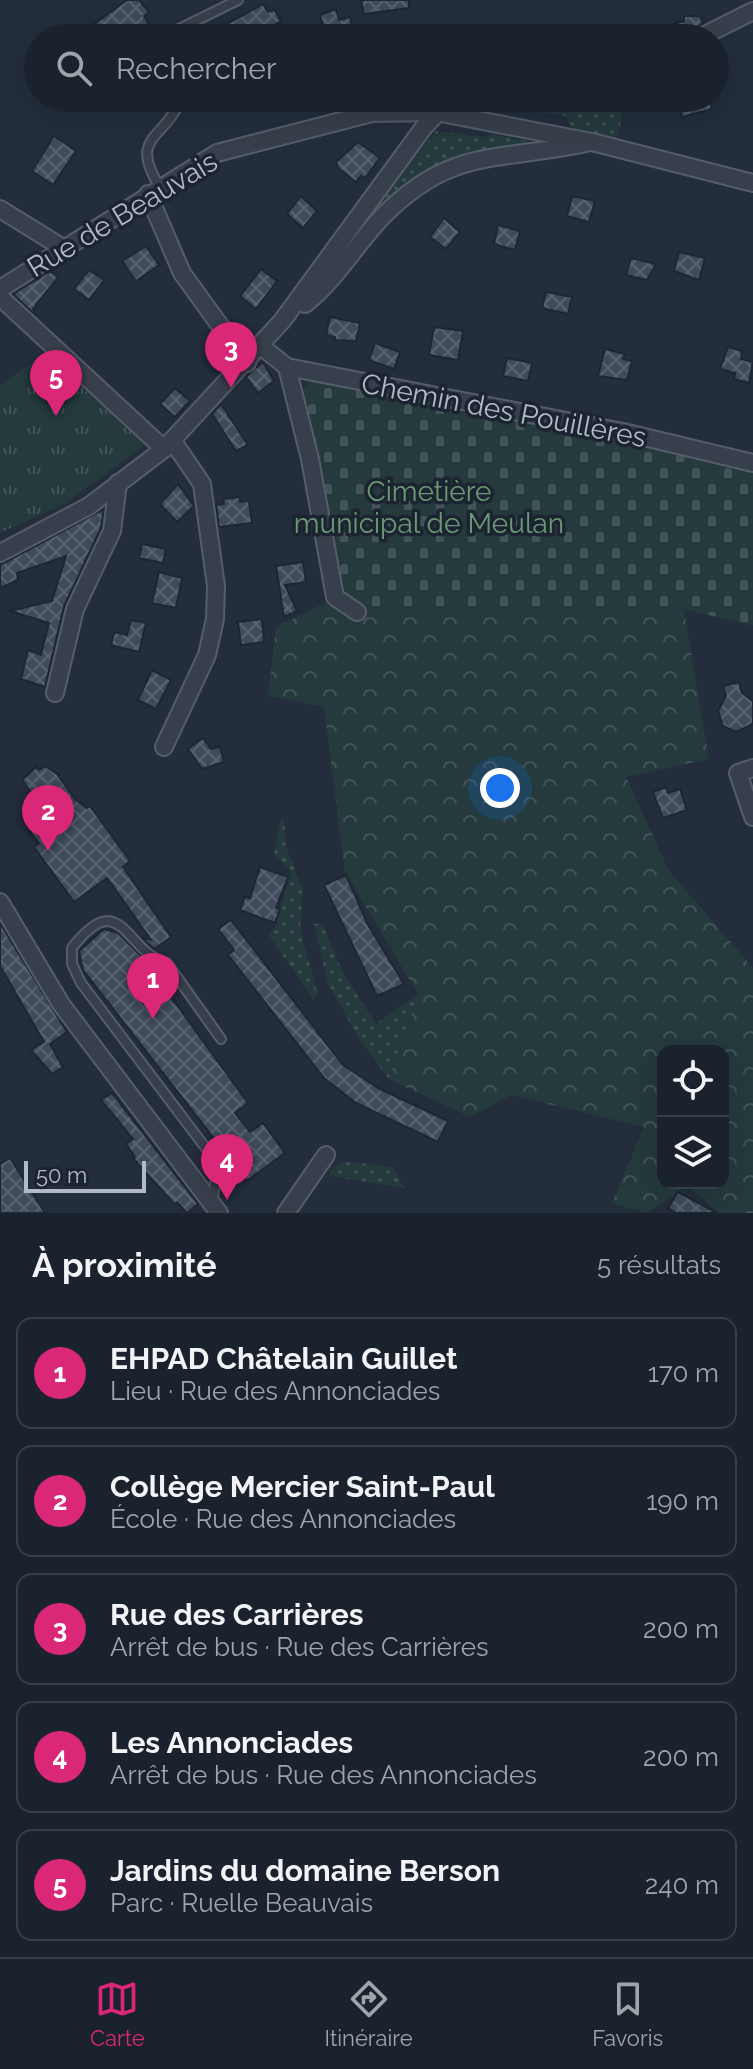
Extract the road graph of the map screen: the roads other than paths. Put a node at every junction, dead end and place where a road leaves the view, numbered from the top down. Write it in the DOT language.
graph roads {
  1 [pos="238,0"];
  2 [pos="753,11"];
  3 [pos="192,24"];
  4 [pos="727,24"];
  5 [pos="175,112"];
  6 [pos="436,112"];
  7 [pos="592,142"];
  8 [pos="753,183"];
  9 [pos="154,190"];
  10 [pos="0,209"];
  11 [pos="63,248"];
  12 [pos="0,289"];
  13 [pos="0,297"];
  14 [pos="282,321"];
  15 [pos="262,347"];
  16 [pos="247,363"];
  17 [pos="287,367"];
  18 [pos="168,445"];
  19 [pos="753,463"];
  20 [pos="118,483"];
  21 [pos="0,553"];
  22 [pos="357,612"];
  23 [pos="55,693"];
  24 [pos="164,747"];
  25 [pos="753,768"];
  26 [pos="753,817"];
  27 [pos="0,902"];
  28 [pos="221,1039"];
  29 [pos="326,1155"];
  30 [pos="216,1208"];
  31 [pos="286,1213"];
  1 -- 3 [label="lane"];
  2 -- 4 [label="street"];
  5 -- 9 [label="lane"];
  6 -- 7 [label="street, Rue de Beauvais"];
  6 -- 9 [label="street, Rue de Beauvais"];
  6 -- 14 [label="street"];
  7 -- 8 [label="street, Rue de Beauvais"];
  7 -- 14 [label="street"];
  9 -- 11 [label="street, Rue de Beauvais"];
  9 -- 16 [label="street"];
  10 -- 11 [label="street"];
  11 -- 12 [label="street, Rue de Beauvais"];
  13 -- 18 [label="street"];
  14 -- 15 [label="street"];
  15 -- 16 [label="street"];
  15 -- 17 [label="street, Chemin des Pouillères"];
  16 -- 18 [label="street"];
  17 -- 19 [label="street, Chemin des Pouillères"];
  17 -- 22 [label="street"];
  18 -- 20 [label="street"];
  18 -- 24 [label="street"];
  20 -- 21 [label="street"];
  20 -- 23 [label="street"];
  25 -- 26 [label="street"];
  27 -- 30 [label="street"];
  28 -- 30 [label="lane"];
  29 -- 31 [label="street"];
}
